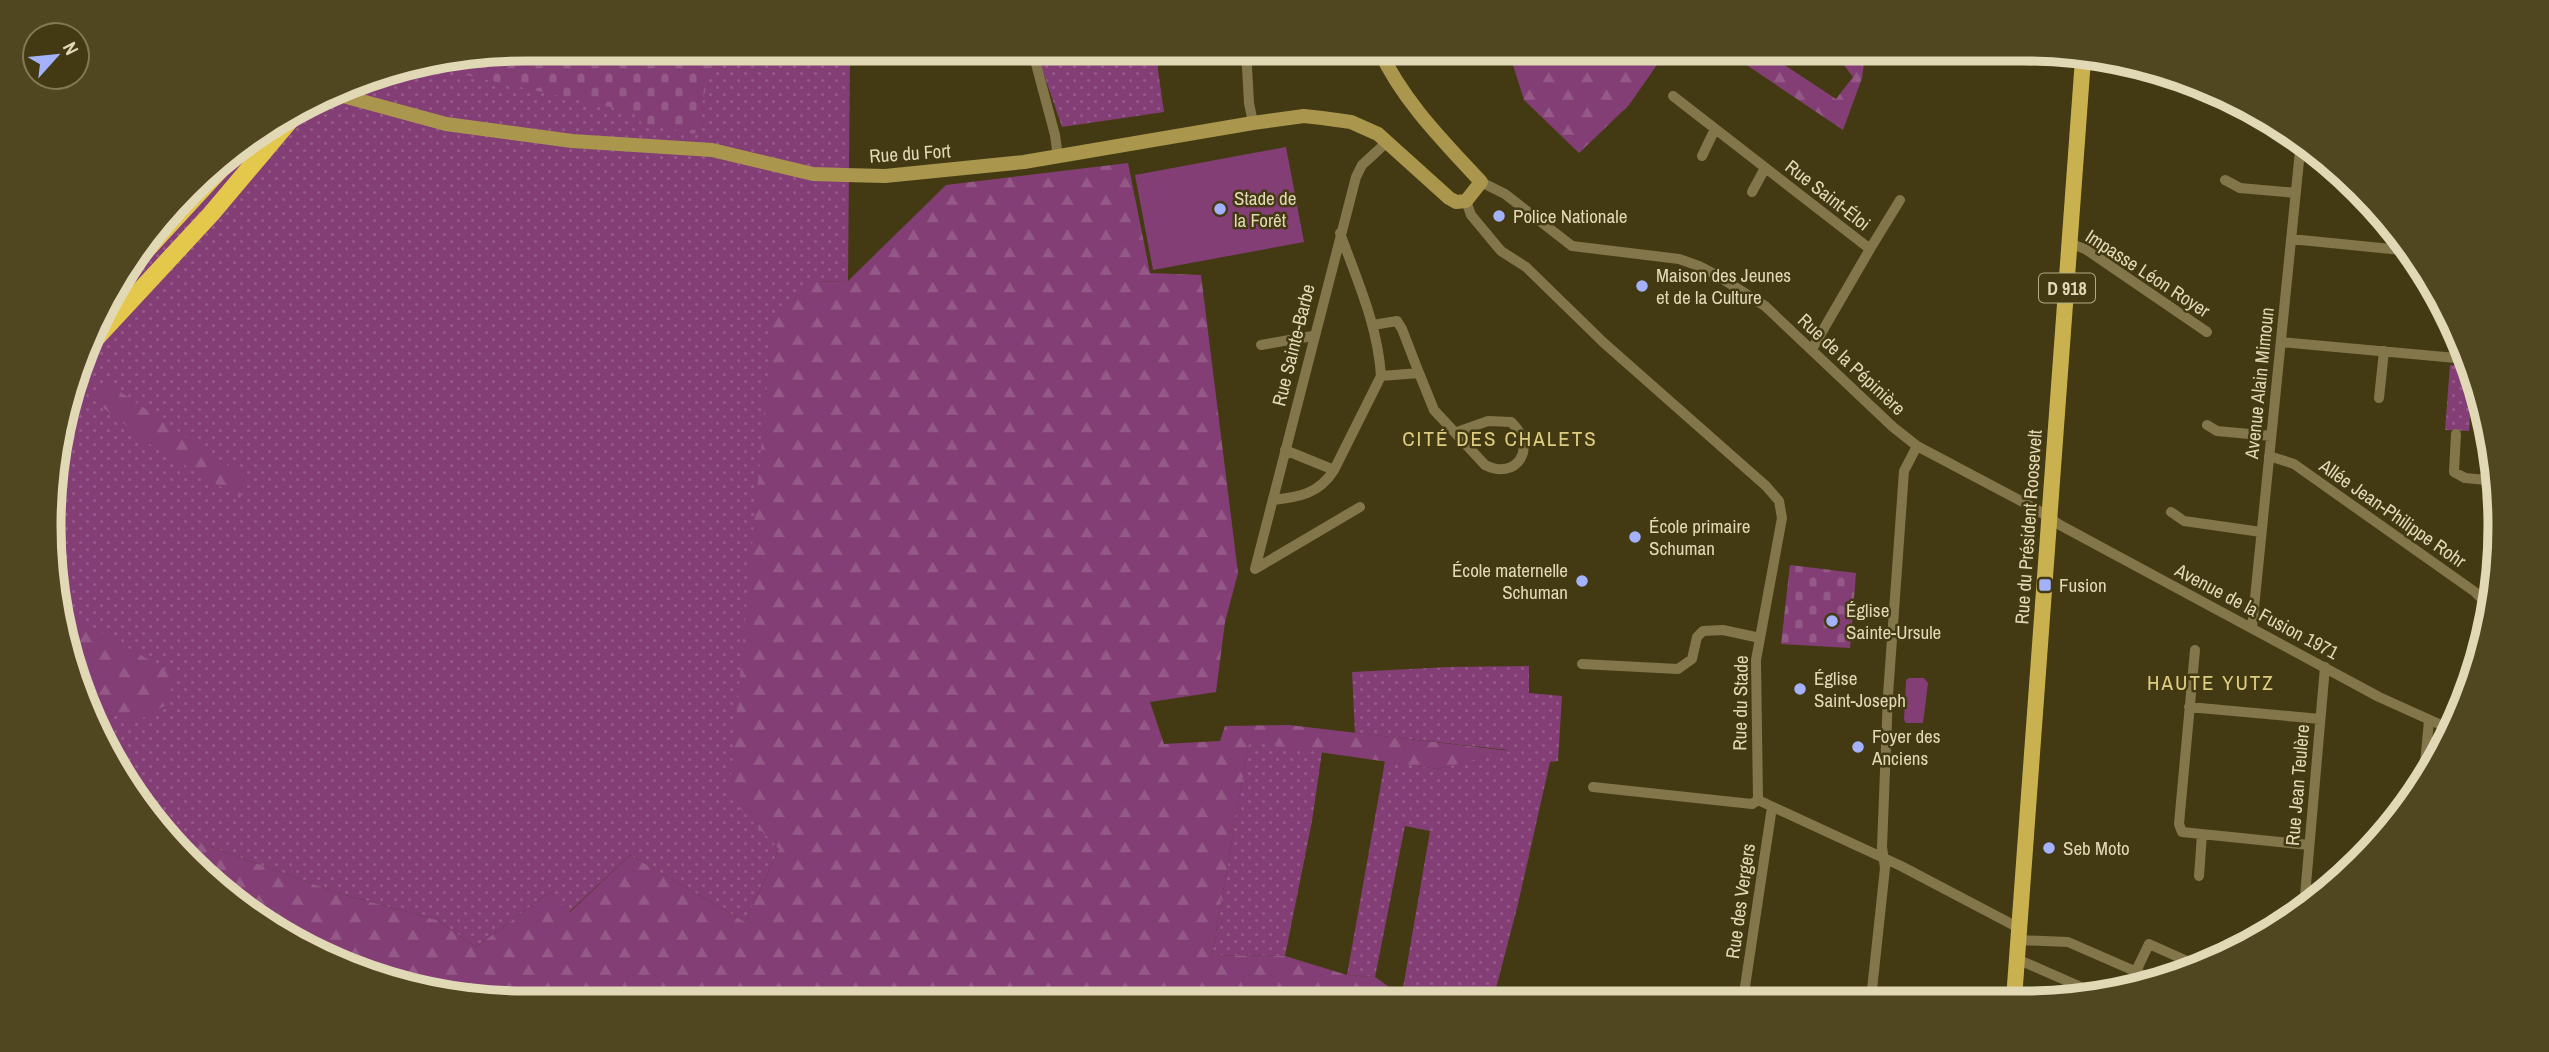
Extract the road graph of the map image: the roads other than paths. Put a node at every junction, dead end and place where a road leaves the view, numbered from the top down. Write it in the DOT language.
graph roads {
  1 [pos="1035,61"];
  2 [pos="1247,61"];
  3 [pos="1385,61"];
  4 [pos="2083,65"];
  5 [pos="1673,96"];
  6 [pos="347,97"];
  7 [pos="1253,123"];
  8 [pos="1715,129"];
  9 [pos="279,133"];
  10 [pos="1387,142"];
  11 [pos="2300,153"];
  12 [pos="1702,156"];
  13 [pos="1058,157"];
  14 [pos="1765,168"];
  15 [pos="2225,180"];
  16 [pos="1480,182"];
  17 [pos="1752,192"];
  18 [pos="2296,194"];
  19 [pos="1900,200"];
  20 [pos="1466,201"];
  21 [pos="1340,233"];
  22 [pos="2291,239"];
  23 [pos="2070,243"];
  24 [pos="1870,249"];
  25 [pos="2396,250"];
  26 [pos="1373,325"];
  27 [pos="106,328"];
  28 [pos="2207,332"];
  29 [pos="1313,335"];
  30 [pos="2281,342"];
  31 [pos="1261,345"];
  32 [pos="1812,349"];
  33 [pos="2384,351"];
  34 [pos="2456,358"];
  35 [pos="1419,373"];
  36 [pos="1381,376"];
  37 [pos="2379,398"];
  38 [pos="2207,425"];
  39 [pos="1457,432"];
  40 [pos="2456,433"];
  41 [pos="2271,436"];
  42 [pos="1917,446"];
  43 [pos="1285,450"];
  44 [pos="2269,456"];
  45 [pos="1334,470"];
  46 [pos="2485,480"];
  47 [pos="1273,500"];
  48 [pos="1360,507"];
  49 [pos="2171,512"];
  50 [pos="2050,517"];
  51 [pos="2261,532"];
  52 [pos="2482,599"];
  53 [pos="2252,628"];
  54 [pos="1760,638"];
  55 [pos="2194,650"];
  56 [pos="1582,664"];
  57 [pos="2325,667"];
  58 [pos="2189,707"];
  59 [pos="2320,719"];
  60 [pos="2428,721"];
  61 [pos="2442,726"];
  62 [pos="2425,758"];
  63 [pos="1593,788"];
  64 [pos="1758,800"];
  65 [pos="1772,807"];
  66 [pos="2202,834"];
  67 [pos="2309,845"];
  68 [pos="1884,858"];
  69 [pos="2199,876"];
  70 [pos="2305,896"];
  71 [pos="2019,934"];
  72 [pos="2017,958"];
  73 [pos="2186,961"];
  74 [pos="2136,971"];
  75 [pos="2144,975"];
  76 [pos="2082,987"];
  77 [pos="1744,991"];
  78 [pos="1872,991"];
  79 [pos="2015,991"];
  1 -- 13 [label="street"];
  2 -- 7 [label="street"];
  3 -- 16 [label="street"];
  4 -- 23 [label="main road, Rue du Président Roosevelt / D 918"];
  5 -- 8 [label="street, Rue Saint-Éloi"];
  6 -- 13 [label="street, Rue du Fort"];
  7 -- 10 [label="street, Rue du Fort"];
  7 -- 13 [label="street, Rue du Fort"];
  8 -- 12 [label="street"];
  8 -- 14 [label="street, Rue Saint-Éloi"];
  9 -- 27 [label="highway"];
  10 -- 20 [label="street, Rue du Fort"];
  10 -- 21 [label="street, Rue Sainte-Barbe"];
  11 -- 18 [label="street, Avenue Alain Mimoun"];
  14 -- 17 [label="street, Rue Saint-Éloi"];
  14 -- 24 [label="street, Rue Saint-Éloi"];
  15 -- 18 [label="street"];
  16 -- 20 [label="street"];
  16 -- 32 [label="street, Rue de la Pépinière"];
  18 -- 22 [label="street, Avenue Alain Mimoun"];
  19 -- 24 [label="street, Rue Saint-Éloi"];
  20 -- 54 [label="street, Rue du Stade"];
  21 -- 26 [label="street"];
  21 -- 29 [label="street, Rue Sainte-Barbe"];
  22 -- 25 [label="street"];
  22 -- 30 [label="street, Avenue Alain Mimoun"];
  23 -- 28 [label="street, Impasse Léon Royer"];
  23 -- 50 [label="main road, Rue du Président Roosevelt / D 918"];
  24 -- 32 [label="street, Rue Saint-Éloi"];
  26 -- 35 [label="street"];
  26 -- 36 [label="street"];
  29 -- 31 [label="street"];
  29 -- 43 [label="street, Rue Sainte-Barbe"];
  30 -- 33 [label="street"];
  30 -- 41 [label="street, Avenue Alain Mimoun"];
  32 -- 42 [label="street, Rue de la Pépinière"];
  33 -- 34 [label="street"];
  33 -- 37 [label="street"];
  35 -- 36 [label="street"];
  35 -- 39 [label="street"];
  36 -- 45 [label="street"];
  38 -- 41 [label="street"];
  39 -- 39 [label="street"];
  40 -- 46 [label="street"];
  41 -- 44 [label="street, Avenue Alain Mimoun"];
  42 -- 50 [label="street, Rue de la Pépinière"];
  42 -- 68 [label="street"];
  43 -- 45 [label="street"];
  43 -- 47 [label="street, Rue Sainte-Barbe"];
  44 -- 51 [label="street, Avenue Alain Mimoun"];
  44 -- 52 [label="street, Allée Jean-Philippe Rohr"];
  45 -- 47 [label="street"];
  47 -- 48 [label="street, Rue Sainte-Barbe"];
  49 -- 51 [label="street"];
  50 -- 53 [label="street, Avenue de la Fusion 1971"];
  50 -- 71 [label="main road, Rue du Président Roosevelt / D 918"];
  51 -- 53 [label="street, Avenue Alain Mimoun"];
  53 -- 57 [label="street, Avenue de la Fusion 1971"];
  54 -- 56 [label="street"];
  54 -- 64 [label="street, Rue du Stade"];
  55 -- 58 [label="street"];
  57 -- 59 [label="street, Rue Jean Teulère"];
  57 -- 60 [label="street, Avenue de la Fusion 1971"];
  58 -- 59 [label="street"];
  58 -- 66 [label="street"];
  59 -- 67 [label="street, Rue Jean Teulère"];
  60 -- 61 [label="street, Avenue de la Fusion 1971"];
  60 -- 62 [label="street"];
  63 -- 64 [label="street"];
  64 -- 65 [label="street"];
  65 -- 68 [label="street"];
  65 -- 77 [label="street, Rue des Vergers"];
  66 -- 67 [label="street"];
  66 -- 69 [label="street"];
  67 -- 70 [label="street, Rue Jean Teulère"];
  68 -- 71 [label="street"];
  68 -- 78 [label="street"];
  71 -- 72 [label="main road, Rue du Président Roosevelt / D 918"];
  71 -- 74 [label="street"];
  72 -- 76 [label="street"];
  72 -- 79 [label="main road, Rue du Président Roosevelt / D 918"];
  73 -- 74 [label="street"];
  74 -- 75 [label="street"];
}
